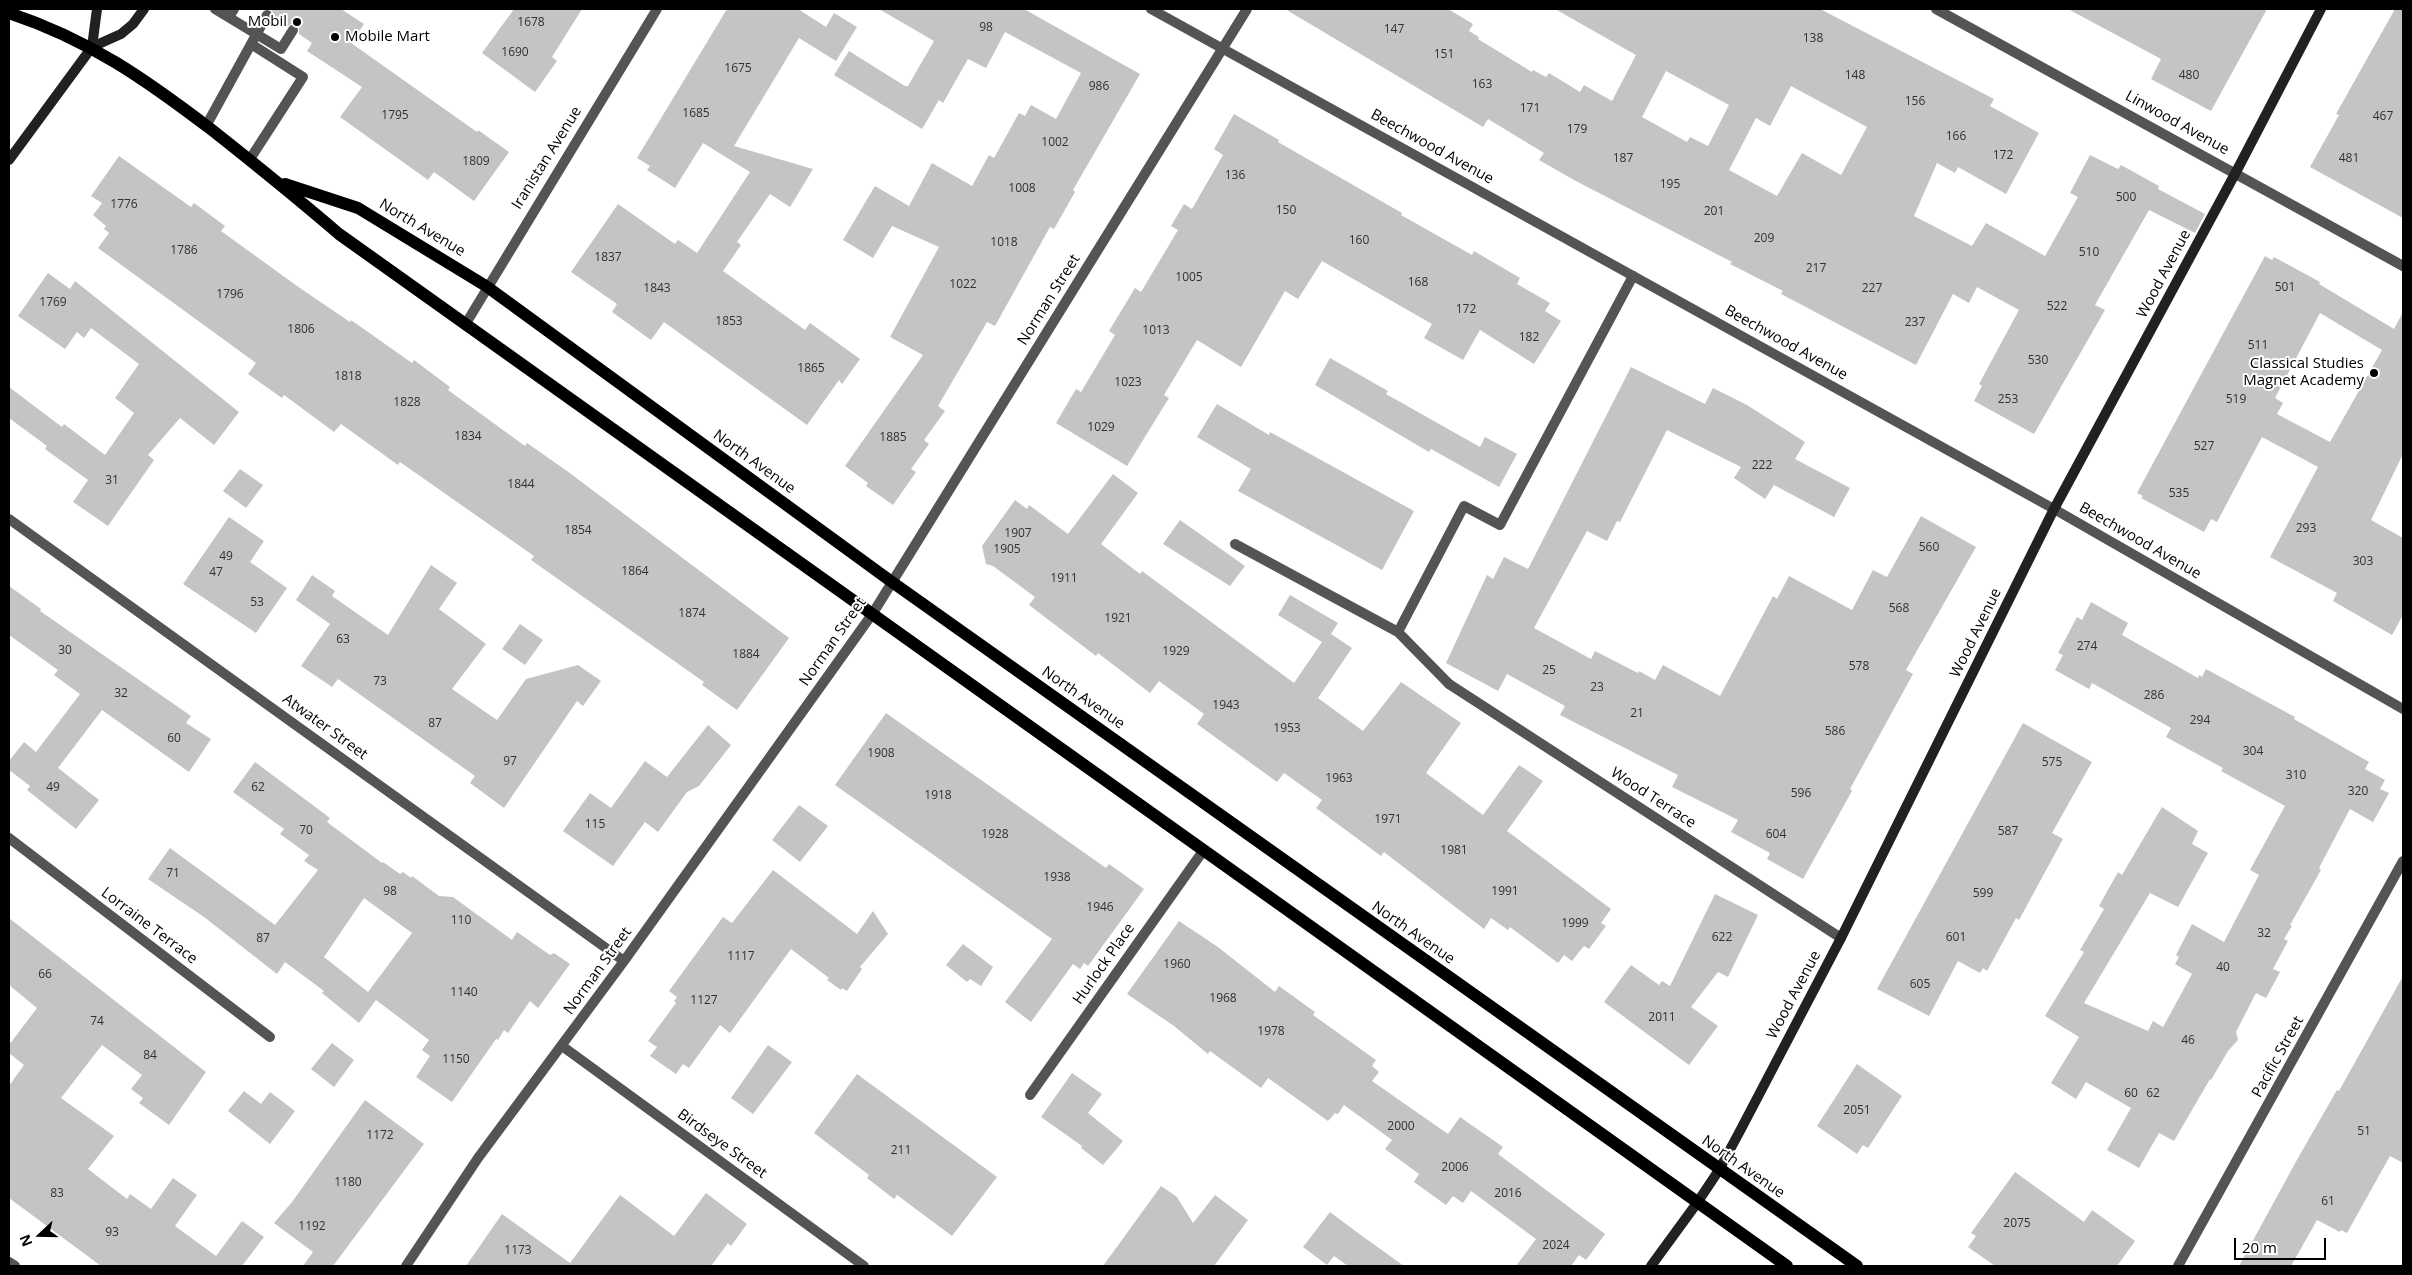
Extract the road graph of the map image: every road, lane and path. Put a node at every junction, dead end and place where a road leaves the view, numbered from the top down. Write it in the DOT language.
graph roads {
  1 [pos="97,9"];
  2 [pos="144,9"];
  3 [pos="215,9"];
  4 [pos="657,9"];
  5 [pos="1151,9"];
  6 [pos="1247,9"];
  7 [pos="1936,9"];
  8 [pos="2321,9"];
  9 [pos="9,13"];
  10 [pos="232,13"];
  11 [pos="267,15"];
  12 [pos="293,30"];
  13 [pos="254,40"];
  14 [pos="92,47"];
  15 [pos="1223,48"];
  16 [pos="206,126"];
  17 [pos="250,159"];
  18 [pos="9,160"];
  19 [pos="2236,172"];
  20 [pos="278,181"];
  21 [pos="2403,266"];
  22 [pos="1633,276"];
  23 [pos="486,286"];
  24 [pos="465,324"];
  25 [pos="2054,509"];
  26 [pos="9,519"];
  27 [pos="1235,544"];
  28 [pos="892,582"];
  29 [pos="873,613"];
  30 [pos="1398,632"];
  31 [pos="2403,710"];
  32 [pos="9,838"];
  33 [pos="1203,850"];
  34 [pos="2403,861"];
  35 [pos="1841,938"];
  36 [pos="624,961"];
  37 [pos="270,1037"];
  38 [pos="562,1046"];
  39 [pos="1030,1095"];
  40 [pos="1719,1170"];
  41 [pos="1697,1204"];
  42 [pos="9,1262"];
  43 [pos="15,1266"];
  44 [pos="406,1266"];
  45 [pos="864,1266"];
  46 [pos="1651,1266"];
  47 [pos="1787,1266"];
  48 [pos="1856,1266"];
  49 [pos="2178,1266"];
  1 -- 14 [label="street"];
  2 -- 14 [label="street"];
  3 -- 10 [label="street"];
  4 -- 23 [label="street, Iranistan Avenue"];
  5 -- 15 [label="street, Beechwood Avenue"];
  6 -- 15 [label="street, Norman Street"];
  7 -- 19 [label="street, Linwood Avenue"];
  8 -- 19 [label="street, Wood Avenue"];
  9 -- 14 [label="main road, North Avenue"];
  10 -- 13 [label="street"];
  11 -- 13 [label="street"];
  12 -- 13 [label="street"];
  13 -- 16 [label="street"];
  13 -- 17 [label="street"];
  14 -- 16 [label="main road, North Avenue"];
  14 -- 18 [label="street"];
  15 -- 22 [label="street, Beechwood Avenue"];
  15 -- 28 [label="street, Norman Street"];
  16 -- 17 [label="main road, North Avenue"];
  17 -- 20 [label="main road, North Avenue"];
  19 -- 21 [label="street, Linwood Avenue"];
  19 -- 25 [label="street, Wood Avenue"];
  20 -- 23 [label="main road, North Avenue"];
  20 -- 24 [label="main road, North Avenue"];
  22 -- 25 [label="street, Beechwood Avenue"];
  22 -- 30 [label="street"];
  23 -- 24 [label="street, Iranistan Avenue"];
  23 -- 28 [label="main road, North Avenue"];
  24 -- 29 [label="main road, North Avenue"];
  25 -- 31 [label="street, Beechwood Avenue"];
  25 -- 35 [label="street, Wood Avenue"];
  26 -- 36 [label="street, Atwater Street"];
  27 -- 30 [label="street, Wood Terrace"];
  28 -- 29 [label="street, Norman Street"];
  28 -- 40 [label="main road, North Avenue"];
  29 -- 33 [label="main road, North Avenue"];
  29 -- 36 [label="street, Norman Street"];
  30 -- 35 [label="street, Wood Terrace"];
  32 -- 37 [label="street, Lorraine Terrace"];
  33 -- 39 [label="street, Hurlock Place"];
  33 -- 41 [label="main road, North Avenue"];
  34 -- 49 [label="street, Pacific Street"];
  35 -- 40 [label="street, Wood Avenue"];
  36 -- 38 [label="street, Norman Street"];
  38 -- 44 [label="street, Norman Street"];
  38 -- 45 [label="street, Birdseye Street"];
  40 -- 41 [label="street, Wood Avenue"];
  40 -- 48 [label="main road, North Avenue"];
  41 -- 46 [label="street, Wood Avenue"];
  41 -- 47 [label="main road, North Avenue"];
  42 -- 43 [label="street"];
}
